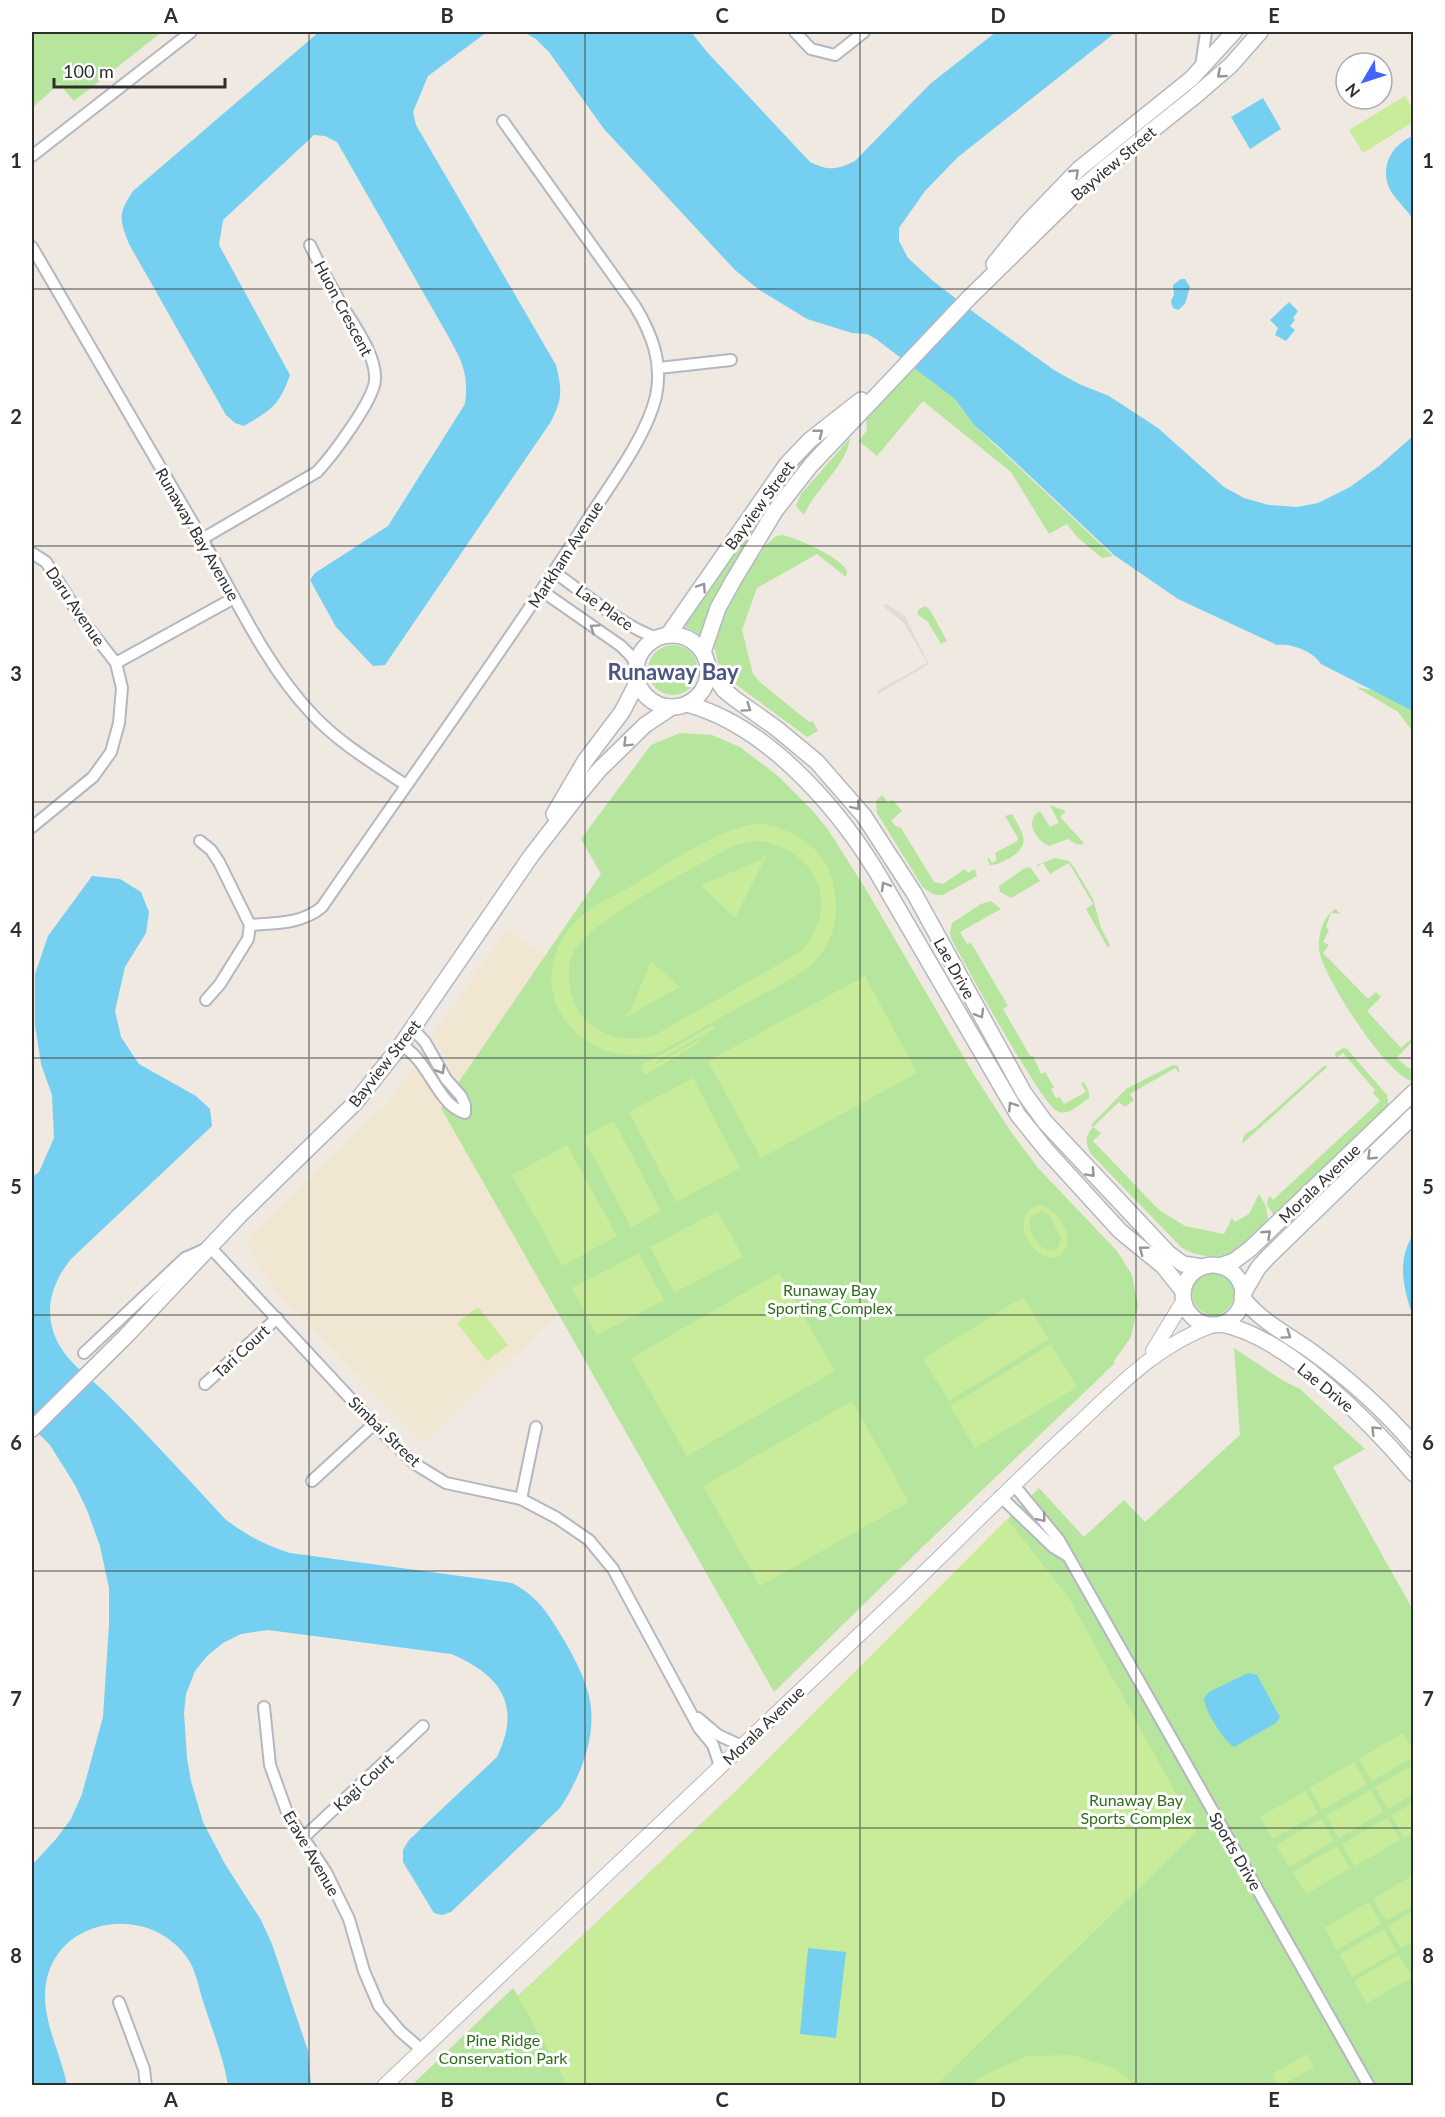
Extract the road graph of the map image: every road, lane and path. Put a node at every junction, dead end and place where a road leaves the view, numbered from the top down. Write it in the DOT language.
graph roads {
  1 [pos="191,32"];
  2 [pos="795,32"];
  3 [pos="864,32"];
  4 [pos="1206,32"];
  5 [pos="1234,32"];
  6 [pos="1256,37"];
  7 [pos="1201,70"];
  8 [pos="503,121"];
  9 [pos="32,156"];
  10 [pos="1048,211"];
  11 [pos="310,245"];
  12 [pos="32,247"];
  13 [pos="730,360"];
  14 [pos="658,368"];
  15 [pos="898,371"];
  16 [pos="202,539"];
  17 [pos="32,553"];
  18 [pos="554,572"];
  19 [pos="542,591"];
  20 [pos="234,598"];
  21 [pos="663,637"];
  22 [pos="705,659"];
  23 [pos="116,663"];
  24 [pos="638,674"];
  25 [pos="679,705"];
  26 [pos="817,762"];
  27 [pos="790,766"];
  28 [pos="406,785"];
  29 [pos="32,827"];
  30 [pos="200,841"];
  31 [pos="531,856"];
  32 [pos="250,926"];
  33 [pos="206,1000"];
  34 [pos="412,1028"];
  35 [pos="401,1045"];
  36 [pos="1413,1092"];
  37 [pos="1413,1115"];
  38 [pos="210,1247"];
  39 [pos="1219,1266"];
  40 [pos="1202,1267"];
  41 [pos="1183,1295"];
  42 [pos="1243,1296"];
  43 [pos="277,1318"];
  44 [pos="1217,1324"];
  45 [pos="84,1353"];
  46 [pos="1143,1365"];
  47 [pos="205,1384"];
  48 [pos="374,1424"];
  49 [pos="536,1427"];
  50 [pos="32,1429"];
  51 [pos="1410,1439"];
  52 [pos="1413,1474"];
  53 [pos="312,1481"];
  54 [pos="1013,1484"];
  55 [pos="1000,1496"];
  56 [pos="521,1499"];
  57 [pos="1067,1555"];
  58 [pos="264,1707"];
  59 [pos="689,1709"];
  60 [pos="423,1726"];
  61 [pos="742,1746"];
  62 [pos="720,1766"];
  63 [pos="303,1838"];
  64 [pos="119,2002"];
  65 [pos="422,2050"];
  66 [pos="146,2085"];
  67 [pos="384,2085"];
  68 [pos="1369,2085"];
  1 -- 9 [label="street"];
  2 -- 3 [label="street"];
  4 -- 7 [label="street"];
  5 -- 6 [label="street"];
  5 -- 7 [label="main road, Bayview Street"];
  6 -- 10 [label="main road, Bayview Street, one-way"];
  10 -- 7 [label="main road, Bayview Street, one-way"];
  8 -- 14 [label="street, Markham Avenue"];
  10 -- 15 [label="main road, Bayview Street"];
  11 -- 16 [label="street, Huon Crescent"];
  12 -- 16 [label="street, Runaway Bay Avenue"];
  13 -- 14 [label="street"];
  14 -- 18 [label="street, Markham Avenue"];
  21 -- 15 [label="main road, Bayview Street, one-way"];
  15 -- 22 [label="main road, Bayview Street"];
  16 -- 20 [label="street, Runaway Bay Avenue"];
  17 -- 23 [label="street, Daru Avenue"];
  18 -- 19 [label="street, Markham Avenue"];
  18 -- 21 [label="street, Lae Place"];
  24 -- 19 [label="street, Lae Place, one-way"];
  19 -- 28 [label="street, Markham Avenue"];
  20 -- 23 [label="street, Daru Avenue"];
  20 -- 28 [label="street, Runaway Bay Avenue"];
  21 -- 22 [label="main road"];
  21 -- 24 [label="main road"];
  22 -- 25 [label="main road"];
  22 -- 26 [label="main road, Lae Drive, one-way"];
  23 -- 29 [label="street, Daru Avenue"];
  24 -- 25 [label="main road"];
  24 -- 31 [label="main road, Bayview Street"];
  25 -- 27 [label="main road, Lae Drive"];
  25 -- 31 [label="main road, Bayview Street, one-way"];
  26 -- 27 [label="main road"];
  26 -- 40 [label="main road, Lae Drive, one-way"];
  41 -- 27 [label="main road, Lae Drive, one-way"];
  28 -- 32 [label="street, Markham Avenue"];
  30 -- 32 [label="street"];
  31 -- 34 [label="main road, Bayview Street"];
  32 -- 33 [label="street"];
  34 -- 35 [label="main road, Bayview Street"];
  34 -- 35 [label="street, one-way"];
  35 -- 38 [label="main road, Bayview Street"];
  39 -- 36 [label="main road, Morala Avenue, one-way"];
  37 -- 42 [label="main road, Morala Avenue, one-way"];
  38 -- 43 [label="street, Simbai Street"];
  38 -- 45 [label="street, Bayview Street"];
  38 -- 50 [label="main road, Bayview Street"];
  39 -- 40 [label="main road"];
  39 -- 42 [label="main road"];
  40 -- 41 [label="main road"];
  41 -- 44 [label="main road"];
  41 -- 46 [label="street, Morala Avenue"];
  42 -- 44 [label="main road"];
  42 -- 51 [label="main road, Lae Drive, one-way"];
  43 -- 47 [label="street, Tari Court"];
  43 -- 48 [label="street, Simbai Street"];
  44 -- 46 [label="street, Morala Avenue"];
  52 -- 44 [label="main road, Lae Drive, one-way"];
  46 -- 54 [label="street, Morala Avenue"];
  48 -- 53 [label="street"];
  48 -- 56 [label="street, Simbai Street"];
  49 -- 56 [label="street"];
  54 -- 55 [label="street, Morala Avenue"];
  54 -- 57 [label="street, Sports Drive, one-way"];
  55 -- 57 [label="street, Sports Drive"];
  55 -- 61 [label="street, Morala Avenue"];
  56 -- 59 [label="street, Simbai Street"];
  57 -- 68 [label="street, Sports Drive"];
  58 -- 63 [label="street, Erave Avenue"];
  59 -- 61 [label="street, Simbai Street"];
  59 -- 62 [label="street, Simbai Street"];
  60 -- 63 [label="street, Kagi Court"];
  61 -- 62 [label="street, Morala Avenue"];
  62 -- 65 [label="street, Morala Avenue"];
  63 -- 65 [label="street, Erave Avenue"];
  64 -- 66 [label="street"];
  65 -- 67 [label="street, Morala Avenue"];
}
